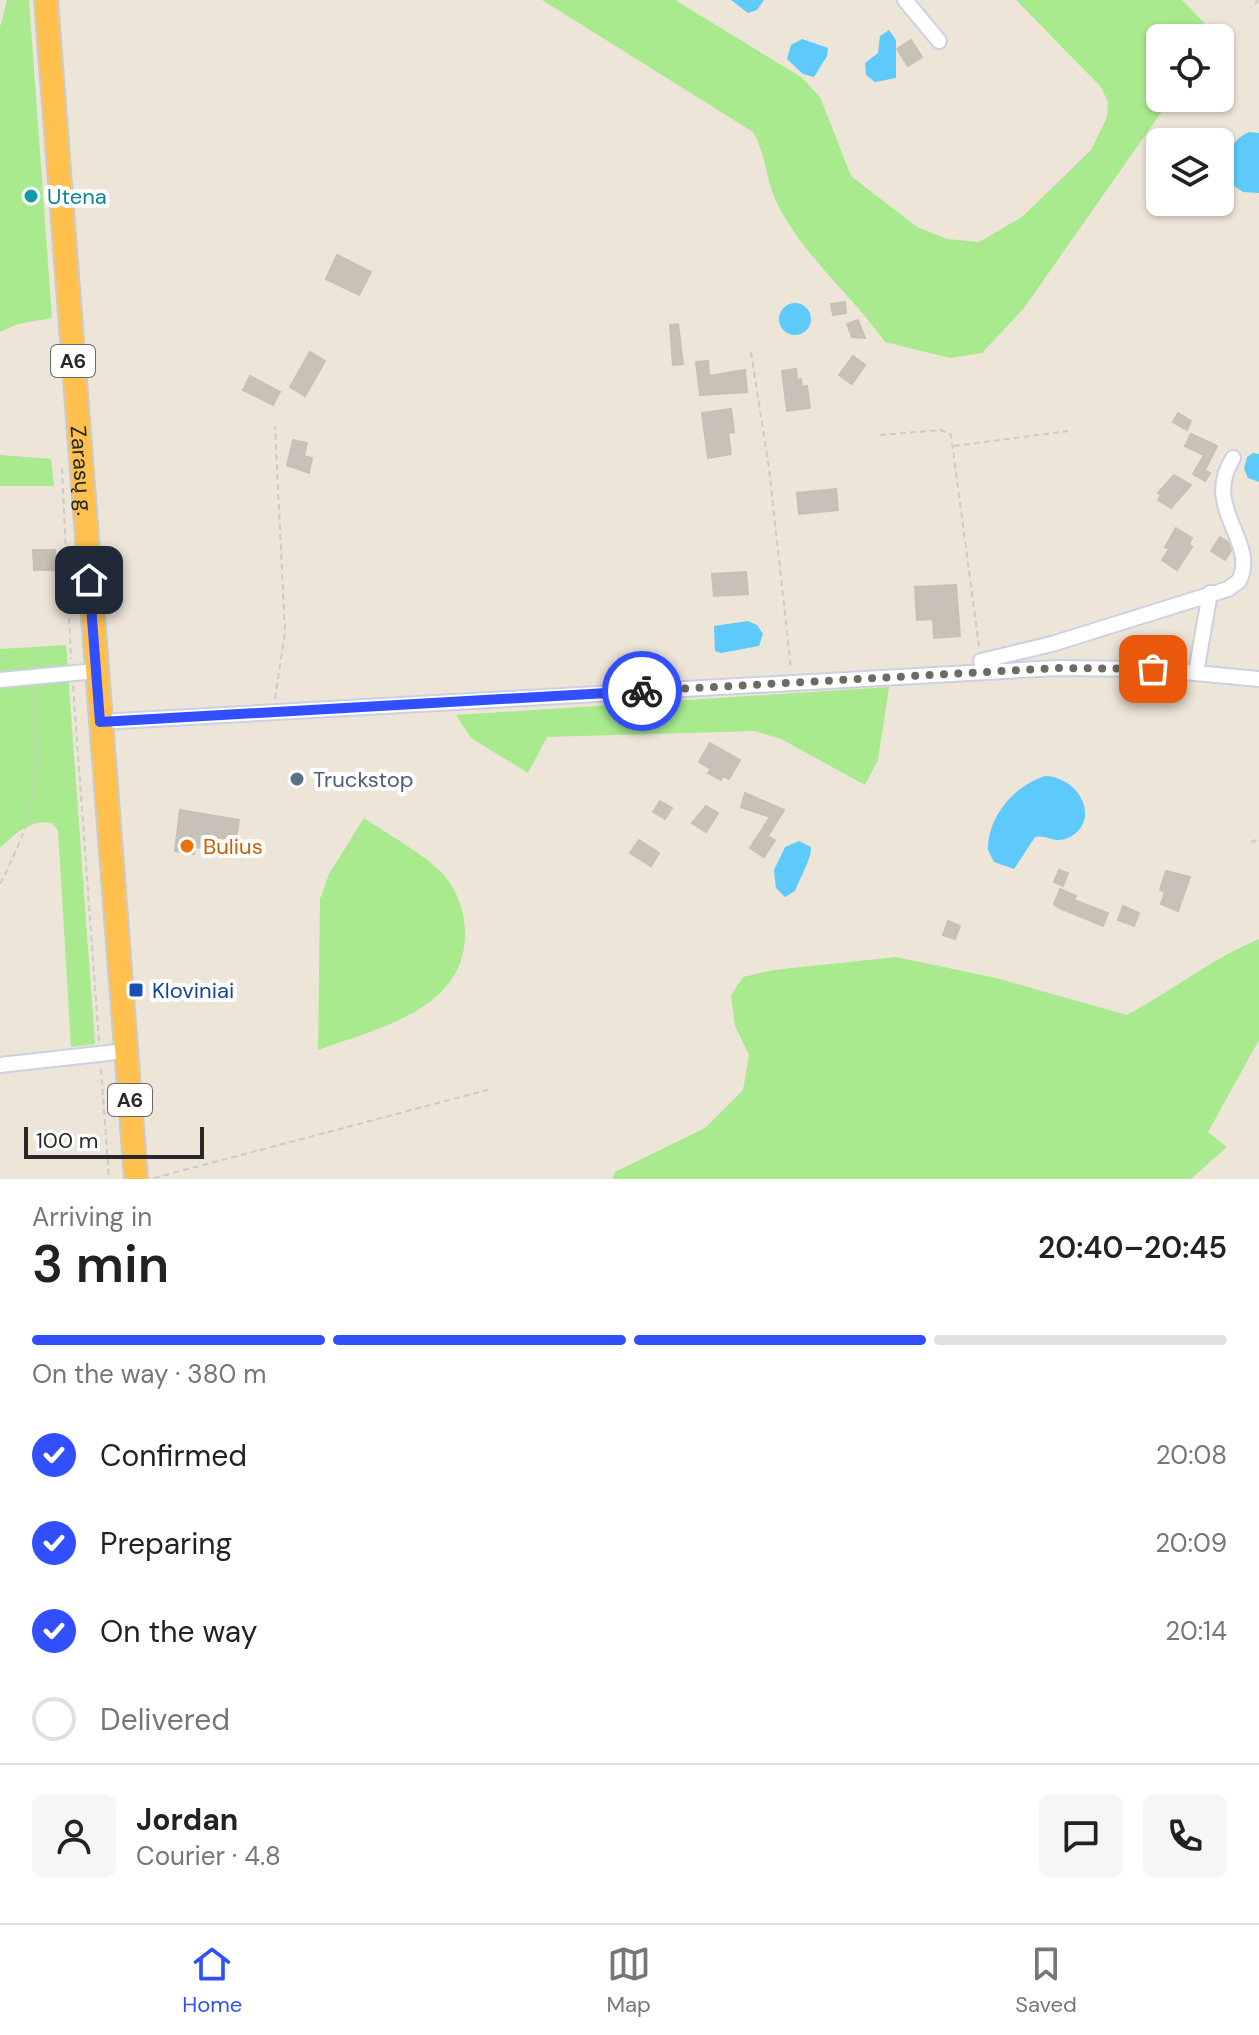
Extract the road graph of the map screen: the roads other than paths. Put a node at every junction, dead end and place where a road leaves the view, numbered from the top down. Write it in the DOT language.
graph roads {
  1 [pos="46,0"];
  2 [pos="905,0"];
  3 [pos="939,41"];
  4 [pos="1233,458"];
  5 [pos="1210,593"];
  6 [pos="981,661"];
  7 [pos="96,671"];
  8 [pos="1196,672"];
  9 [pos="1259,679"];
  10 [pos="0,680"];
  11 [pos="100,722"];
  12 [pos="126,1051"];
  13 [pos="0,1065"];
  14 [pos="136,1179"];
  1 -- 7 [label="highway, Zarasų g. / A6"];
  2 -- 3 [label="street"];
  4 -- 5 [label="street"];
  5 -- 6 [label="street"];
  5 -- 8 [label="street"];
  7 -- 10 [label="street"];
  7 -- 11 [label="highway, Zarasų g. / A6"];
  8 -- 9 [label="street"];
  8 -- 11 [label="street"];
  11 -- 12 [label="highway, Zarasų g. / A6"];
  12 -- 13 [label="street"];
  12 -- 14 [label="highway, Zarasų g. / A6"];
}
